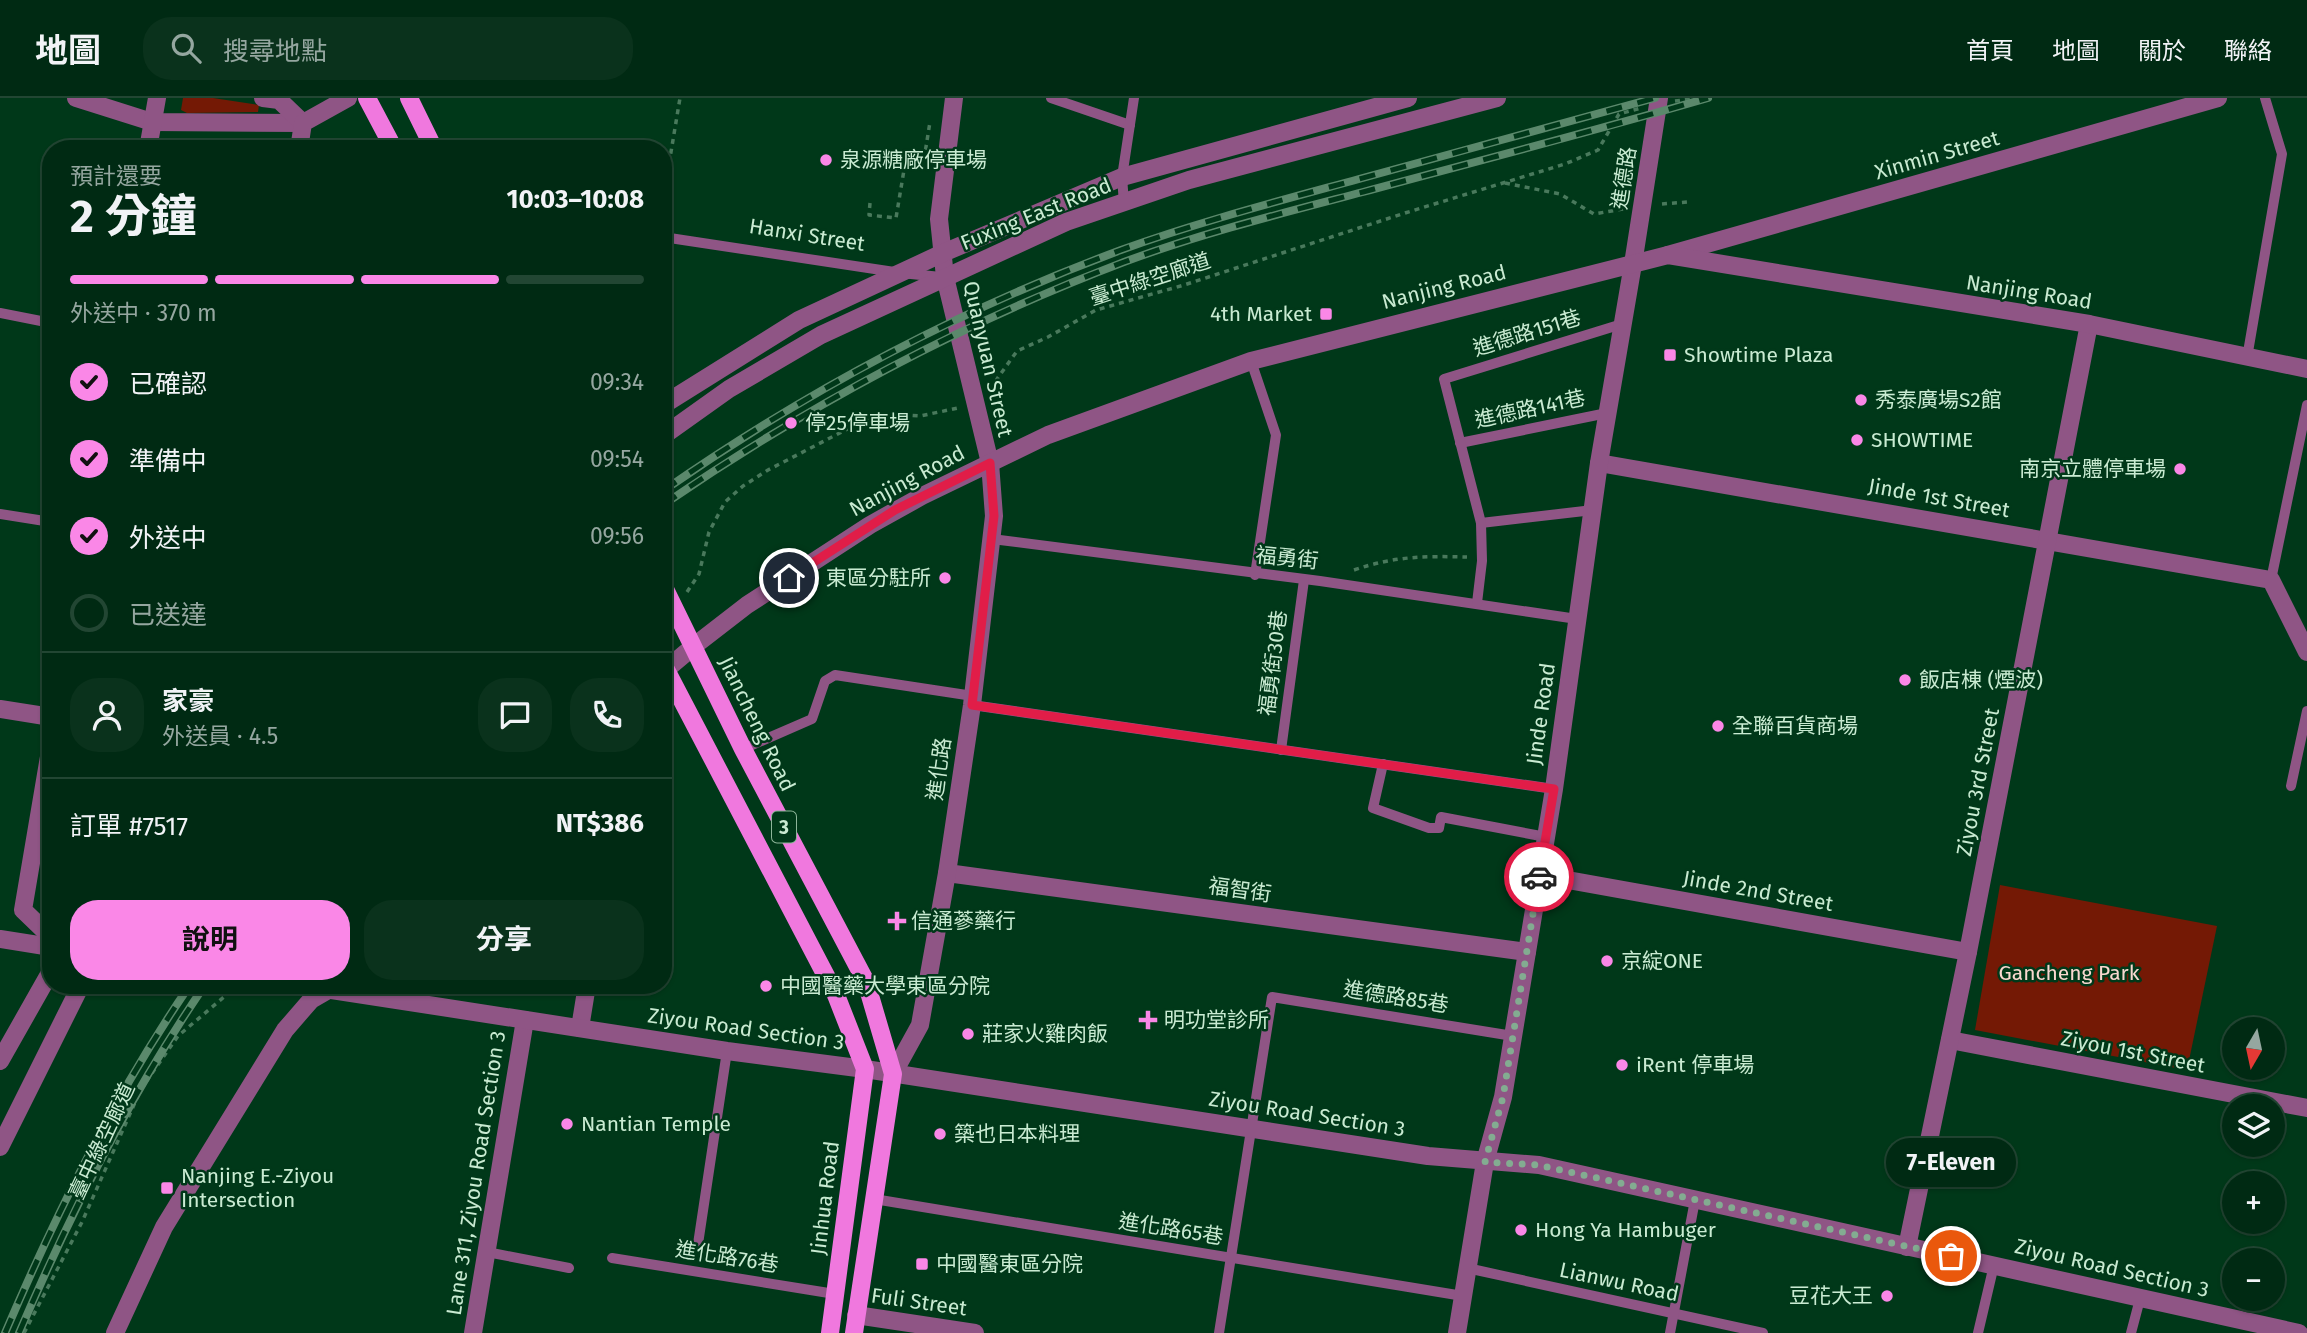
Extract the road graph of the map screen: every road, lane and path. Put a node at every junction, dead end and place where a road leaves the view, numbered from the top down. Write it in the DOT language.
graph roads {
  1 [pos="76,98"];
  2 [pos="157,98"];
  3 [pos="264,98"];
  4 [pos="348,98"];
  5 [pos="367,98"];
  6 [pos="409,98"];
  7 [pos="680,98"];
  8 [pos="954,98"];
  9 [pos="1051,98"];
  10 [pos="1134,98"];
  11 [pos="1408,98"];
  12 [pos="1497,98"];
  13 [pos="1701,98"];
  14 [pos="2218,98"];
  15 [pos="2265,98"];
  16 [pos="1659,100"];
  17 [pos="152,122"];
  18 [pos="303,123"];
  19 [pos="1130,125"];
  20 [pos="929,130"];
  21 [pos="149,140"];
  22 [pos="300,140"];
  23 [pos="389,140"];
  24 [pos="430,140"];
  25 [pos="672,146"];
  26 [pos="1122,177"];
  27 [pos="1503,183"];
  28 [pos="870,203"];
  29 [pos="1124,203"];
  30 [pos="1594,214"];
  31 [pos="672,238"];
  32 [pos="943,253"];
  33 [pos="1668,255"];
  34 [pos="1633,264"];
  35 [pos="901,273"];
  36 [pos="945,277"];
  37 [pos="0,313"];
  38 [pos="42,321"];
  39 [pos="1622,324"];
  40 [pos="2089,324"];
  41 [pos="2247,358"];
  42 [pos="1251,361"];
  43 [pos="2307,369"];
  44 [pos="672,399"];
  45 [pos="974,403"];
  46 [pos="2307,405"];
  47 [pos="1607,412"];
  48 [pos="672,430"];
  49 [pos="1460,443"];
  50 [pos="990,463"];
  51 [pos="1599,463"];
  52 [pos="1593,510"];
  53 [pos="0,514"];
  54 [pos="42,521"];
  55 [pos="1481,523"];
  56 [pos="992,539"];
  57 [pos="2048,540"];
  58 [pos="1476,558"];
  59 [pos="1255,575"];
  60 [pos="1304,580"];
  61 [pos="2271,580"];
  62 [pos="1320,581"];
  63 [pos="672,603"];
  64 [pos="1477,603"];
  65 [pos="675,609"];
  66 [pos="1577,619"];
  67 [pos="694,646"];
  68 [pos="2307,652"];
  69 [pos="672,663"];
  70 [pos="672,684"];
  71 [pos="972,701"];
  72 [pos="0,709"];
  73 [pos="2307,711"];
  74 [pos="42,716"];
  75 [pos="743,749"];
  76 [pos="1282,750"];
  77 [pos="1383,764"];
  78 [pos="2291,786"];
  79 [pos="1554,789"];
  80 [pos="42,798"];
  81 [pos="1546,837"];
  82 [pos="947,873"];
  83 [pos="1540,875"];
  84 [pos="42,928"];
  85 [pos="0,939"];
  86 [pos="42,946"];
  87 [pos="1527,952"];
  88 [pos="1968,952"];
  89 [pos="42,987"];
  90 [pos="76,994"];
  91 [pos="227,994"];
  92 [pos="322,994"];
  93 [pos="369,994"];
  94 [pos="586,994"];
  95 [pos="525,1020"];
  96 [pos="580,1028"];
  97 [pos="1513,1036"];
  98 [pos="1950,1040"];
  99 [pos="727,1051"];
  100 [pos="0,1062"];
  101 [pos="865,1069"];
  102 [pos="893,1074"];
  103 [pos="2307,1108"];
  104 [pos="1251,1128"];
  105 [pos="0,1147"];
  106 [pos="1485,1162"];
  107 [pos="874,1199"];
  108 [pos="1695,1200"];
  109 [pos="698,1244"];
  110 [pos="1907,1247"];
  111 [pos="487,1252"];
  112 [pos="612,1258"];
  113 [pos="1231,1259"];
  114 [pos="1994,1265"];
  115 [pos="569,1268"];
  116 [pos="1467,1268"];
  117 [pos="835,1294"];
  118 [pos="1463,1296"];
  119 [pos="2140,1299"];
  120 [pos="1674,1313"];
  121 [pos="855,1324"];
  122 [pos="24,1333"];
  123 [pos="115,1333"];
  124 [pos="473,1333"];
  125 [pos="830,1333"];
  126 [pos="975,1333"];
  127 [pos="1219,1333"];
  128 [pos="1457,1333"];
  129 [pos="1671,1333"];
  130 [pos="1763,1333"];
  131 [pos="1978,1333"];
  132 [pos="2132,1333"];
  133 [pos="2299,1333"];
  1 -- 17 [label="street"];
  2 -- 17 [label="street"];
  3 -- 18 [label="street"];
  4 -- 18 [label="street"];
  5 -- 23 [label="main road"];
  6 -- 24 [label="main road"];
  7 -- 25 [label="path"];
  8 -- 32 [label="street, Quanyuan Street"];
  9 -- 19 [label="lane"];
  10 -- 19 [label="lane"];
  11 -- 26 [label="street, Fuxing East Road"];
  12 -- 29 [label="street, Fuxing East Road"];
  13 -- 16 [label="path, 臺中綠空廊道"];
  14 -- 33 [label="street, Xinmin Street"];
  15 -- 41 [label="lane"];
  16 -- 27 [label="path, 臺中綠空廊道"];
  16 -- 34 [label="street, 進德路"];
  17 -- 18 [label="street"];
  17 -- 21 [label="street"];
  18 -- 22 [label="street"];
  19 -- 26 [label="lane"];
  20 -- 28 [label="path"];
  26 -- 29 [label="lane"];
  26 -- 32 [label="street, Fuxing East Road"];
  27 -- 30 [label="path"];
  27 -- 45 [label="path, 臺中綠空廊道"];
  29 -- 36 [label="street, Fuxing East Road"];
  31 -- 35 [label="lane, Hanxi Street"];
  32 -- 35 [label="street, Fuxing East Road"];
  32 -- 36 [label="street, Quanyuan Street"];
  33 -- 34 [label="street, Nanjing Road"];
  33 -- 40 [label="street, Nanjing Road"];
  34 -- 39 [label="street, Jinde Road"];
  34 -- 42 [label="street, Nanjing Road"];
  35 -- 36 [label="lane, Hanxi Street"];
  35 -- 44 [label="street, Fuxing East Road"];
  36 -- 45 [label="street, Quanyuan Street"];
  36 -- 48 [label="street, Fuxing East Road"];
  37 -- 38 [label="lane"];
  39 -- 47 [label="street, Jinde Road"];
  39 -- 49 [label="lane, 進德路151巷"];
  40 -- 41 [label="street, Nanjing Road"];
  40 -- 57 [label="street, Ziyou 3rd Street"];
  41 -- 43 [label="street, Nanjing Road"];
  42 -- 50 [label="street, Nanjing Road"];
  42 -- 59 [label="lane"];
  45 -- 50 [label="street, Quanyuan Street"];
  45 -- 65 [label="path, 臺中綠空廊道"];
  46 -- 61 [label="lane"];
  47 -- 49 [label="lane, 進德路141巷"];
  47 -- 51 [label="street, Jinde Road"];
  49 -- 55 [label="lane"];
  50 -- 56 [label="street, 進化路"];
  50 -- 67 [label="street, Nanjing Road"];
  51 -- 52 [label="street, Jinde Road"];
  51 -- 57 [label="street, Jinde 1st Street"];
  52 -- 55 [label="lane"];
  52 -- 66 [label="street, Jinde Road"];
  53 -- 54 [label="lane"];
  55 -- 64 [label="lane"];
  56 -- 59 [label="lane, 福勇街"];
  56 -- 71 [label="street, 進化路"];
  57 -- 61 [label="street, Jinde 1st Street"];
  57 -- 88 [label="street, Ziyou 3rd Street"];
  58 -- 62 [label="path"];
  59 -- 60 [label="lane, 福勇街"];
  60 -- 62 [label="lane, 福勇街"];
  60 -- 76 [label="lane, 福勇街30巷"];
  61 -- 68 [label="street"];
  62 -- 64 [label="lane, 福勇街"];
  63 -- 65 [label="main road, Jiancheng Road / 3"];
  64 -- 66 [label="lane, 福勇街"];
  65 -- 67 [label="main road, Jiancheng Road / 3"];
  66 -- 79 [label="street, Jinde Road"];
  67 -- 69 [label="street, Nanjing Road"];
  67 -- 75 [label="main road, Jiancheng Road / 3"];
  70 -- 101 [label="main road, 3"];
  71 -- 75 [label="lane"];
  71 -- 76 [label="lane"];
  71 -- 82 [label="street, 進化路"];
  72 -- 74 [label="street"];
  73 -- 78 [label="lane"];
  75 -- 102 [label="main road, Jiancheng Road / 3"];
  76 -- 77 [label="lane"];
  77 -- 79 [label="lane"];
  77 -- 81 [label="lane"];
  79 -- 81 [label="street, Jinde Road"];
  80 -- 84 [label="street"];
  81 -- 83 [label="street, Jinde Road"];
  82 -- 87 [label="street, 福智街"];
  82 -- 102 [label="street, 進化路"];
  83 -- 87 [label="street, Jinde Road"];
  83 -- 88 [label="street, Jinde 2nd Street"];
  85 -- 86 [label="street"];
  87 -- 97 [label="street, Jinde Road"];
  88 -- 98 [label="street, Ziyou 3rd Street"];
  89 -- 100 [label="street"];
  90 -- 105 [label="street"];
  91 -- 122 [label="path, 臺中綠空廊道"];
  92 -- 123 [label="street"];
  93 -- 95 [label="street, Ziyou Road Section 3"];
  94 -- 96 [label="street"];
  95 -- 96 [label="street, Ziyou Road Section 3"];
  95 -- 111 [label="street, Lane 311, Ziyou Road Section 3"];
  96 -- 99 [label="street, Ziyou Road Section 3"];
  97 -- 104 [label="lane, 進德路85巷"];
  97 -- 106 [label="street, Jinde Road"];
  98 -- 103 [label="street, Ziyou 1st Street"];
  98 -- 110 [label="street, Ziyou 3rd Street"];
  99 -- 101 [label="street, Ziyou Road Section 3"];
  99 -- 109 [label="lane"];
  101 -- 102 [label="street, Ziyou Road Section 3"];
  101 -- 117 [label="main road, Jinhua Road / 3"];
  102 -- 104 [label="street, Ziyou Road Section 3"];
  102 -- 107 [label="main road, 3"];
  104 -- 106 [label="street, Ziyou Road Section 3"];
  104 -- 113 [label="lane"];
  106 -- 108 [label="street, Ziyou Road Section 3"];
  106 -- 116 [label="street, Jinde Road"];
  107 -- 113 [label="lane, 進化路65巷"];
  107 -- 121 [label="main road, 3"];
  108 -- 110 [label="street, Ziyou Road Section 3"];
  108 -- 120 [label="lane"];
  110 -- 114 [label="street, Ziyou Road Section 3"];
  111 -- 115 [label="lane"];
  111 -- 124 [label="street, Lane 311, Ziyou Road Section 3"];
  112 -- 117 [label="lane, 進化路76巷"];
  113 -- 118 [label="lane, 進化路65巷"];
  113 -- 127 [label="lane"];
  114 -- 119 [label="street, Ziyou Road Section 3"];
  114 -- 131 [label="lane"];
  116 -- 118 [label="street, Jinde Road"];
  116 -- 120 [label="lane, Lianwu Road"];
  117 -- 125 [label="main road, Jinhua Road / 3"];
  118 -- 128 [label="street, Jinde Road"];
  119 -- 132 [label="lane"];
  119 -- 133 [label="street, Ziyou Road Section 3"];
  120 -- 129 [label="lane"];
  120 -- 130 [label="lane, Lianwu Road"];
  121 -- 126 [label="street, Fuli Street"];
}
